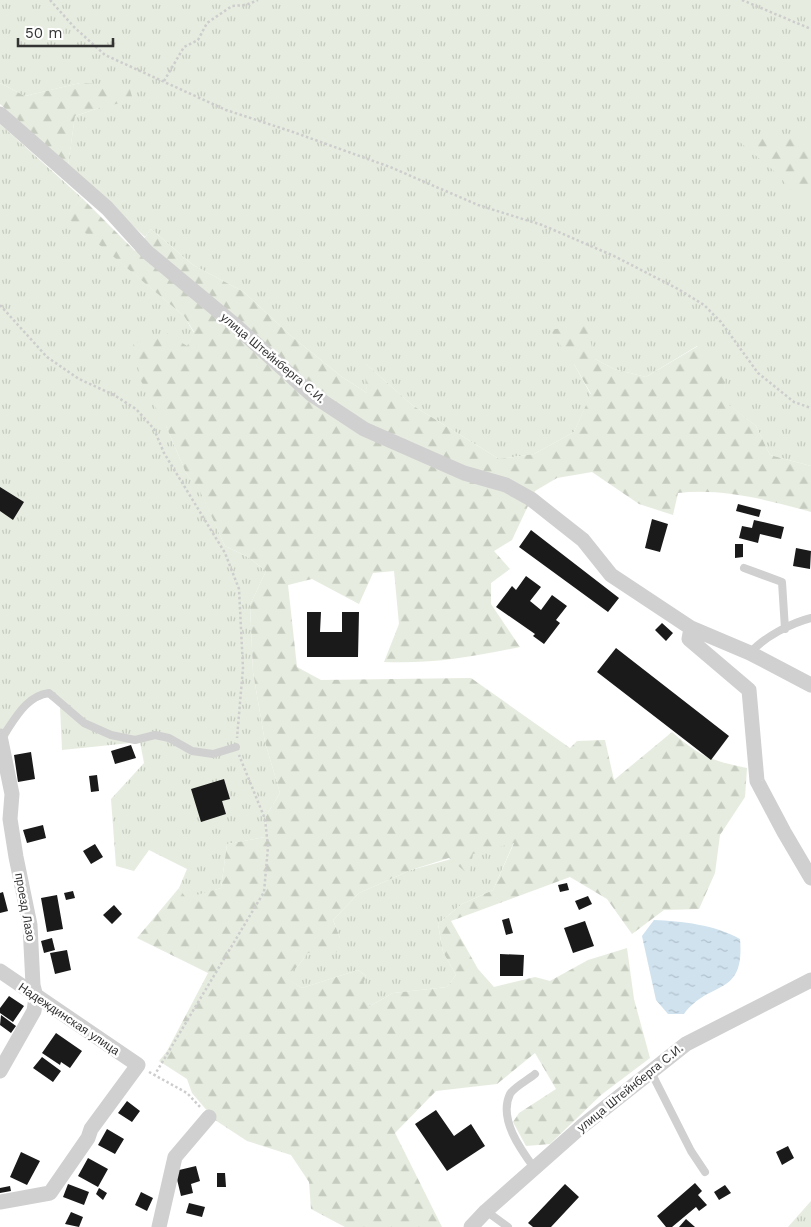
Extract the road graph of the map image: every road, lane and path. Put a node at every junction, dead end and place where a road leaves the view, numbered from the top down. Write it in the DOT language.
graph roads {
  1 [pos="50,0"];
  2 [pos="258,0"];
  3 [pos="742,0"];
  4 [pos="811,29"];
  5 [pos="164,81"];
  6 [pos="0,114"];
  7 [pos="0,305"];
  8 [pos="811,408"];
  9 [pos="744,568"];
  10 [pos="811,618"];
  11 [pos="691,628"];
  12 [pos="785,629"];
  13 [pos="750,653"];
  14 [pos="811,685"];
  15 [pos="1,737"];
  16 [pos="236,747"];
  17 [pos="811,878"];
  18 [pos="0,971"];
  19 [pos="811,980"];
  20 [pos="36,997"];
  21 [pos="138,1065"];
  22 [pos="650,1070"];
  23 [pos="0,1071"];
  24 [pos="535,1074"];
  25 [pos="154,1076"];
  26 [pos="209,1117"];
  27 [pos="535,1169"];
  28 [pos="706,1172"];
  29 [pos="0,1202"];
  30 [pos="486,1211"];
  31 [pos="159,1227"];
  32 [pos="471,1227"];
  33 [pos="508,1227"];
  1 -- 5 [label="path"];
  2 -- 5 [label="path"];
  3 -- 4 [label="path"];
  5 -- 8 [label="path"];
  6 -- 11 [label="street, улица Штейнберга С.И."];
  7 -- 16 [label="path"];
  9 -- 12 [label="lane"];
  10 -- 12 [label="lane"];
  11 -- 13 [label="street, улица Штейнберга С.И."];
  11 -- 17 [label="street"];
  12 -- 13 [label="lane"];
  13 -- 14 [label="street, улица Штейнберга С.И."];
  15 -- 16 [label="lane"];
  15 -- 20 [label="street, проезд Лазо"];
  16 -- 25 [label="path"];
  18 -- 20 [label="street, Надеждинская улица"];
  19 -- 22 [label="street, улица Штейнберга С.И."];
  20 -- 21 [label="street, Надеждинская улица"];
  20 -- 23 [label="street, проезд Лазо"];
  21 -- 25 [label="path"];
  21 -- 29 [label="street"];
  22 -- 27 [label="street, улица Штейнберга С.И."];
  22 -- 28 [label="lane"];
  24 -- 27 [label="lane"];
  25 -- 26 [label="path"];
  26 -- 31 [label="street"];
  27 -- 30 [label="street, улица Штейнберга С.И."];
  30 -- 32 [label="street, улица Штейнберга С.И."];
  30 -- 33 [label="lane"];
}
